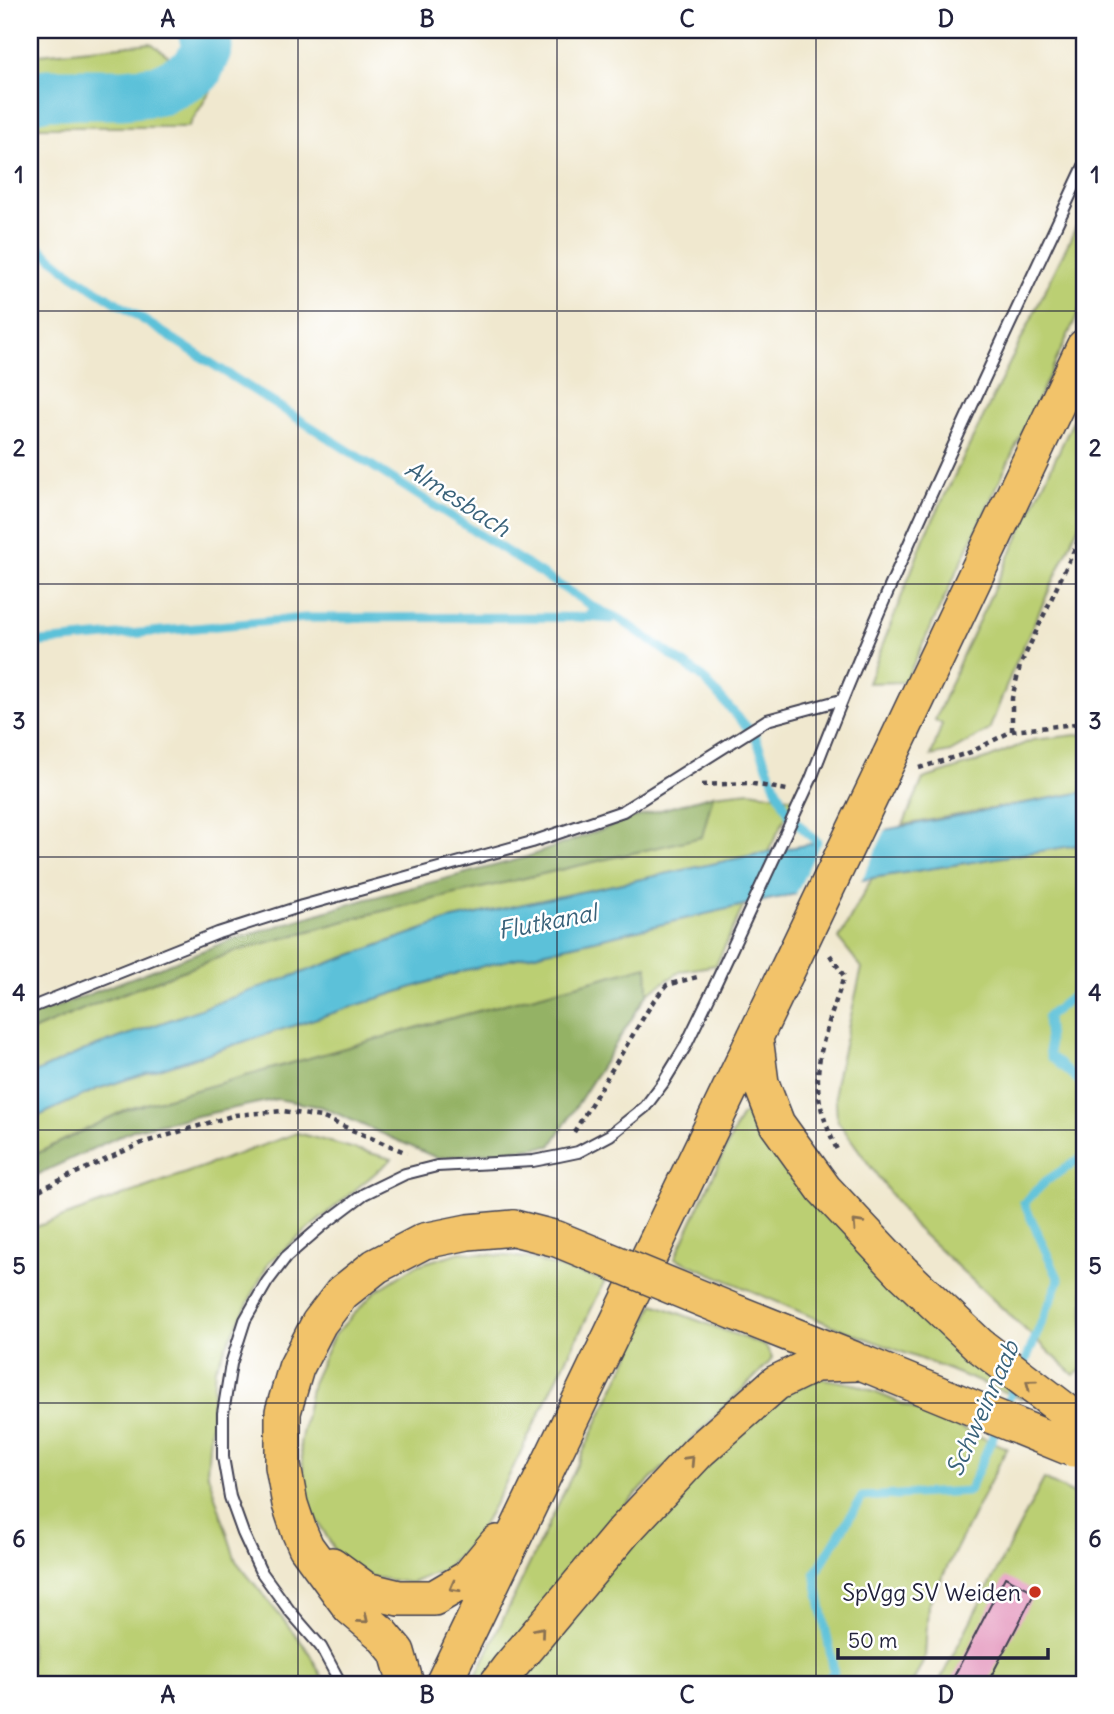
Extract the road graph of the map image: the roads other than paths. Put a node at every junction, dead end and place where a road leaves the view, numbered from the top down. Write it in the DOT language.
graph roads {
  1 [pos="1084,166"];
  2 [pos="1084,346"];
  3 [pos="841,700"];
  4 [pos="30,1008"];
  5 [pos="755,1037"];
  6 [pos="863,1363"];
  7 [pos="1081,1442"];
  8 [pos="543,1479"];
  9 [pos="306,1547"];
  10 [pos="341,1684"];
  11 [pos="406,1684"];
  12 [pos="443,1684"];
  13 [pos="498,1684"];
  1 -- 3 [label="lane"];
  2 -- 5 [label="main road, bridge"];
  3 -- 4 [label="lane"];
  3 -- 10 [label="lane, bridge"];
  7 -- 5 [label="main road, one-way, bridge"];
  5 -- 8 [label="main road"];
  6 -- 7 [label="main road, bridge"];
  6 -- 9 [label="main road, bridge"];
  13 -- 6 [label="main road, one-way"];
  8 -- 9 [label="main road, one-way"];
  8 -- 12 [label="main road"];
  9 -- 11 [label="main road, one-way"];
}
